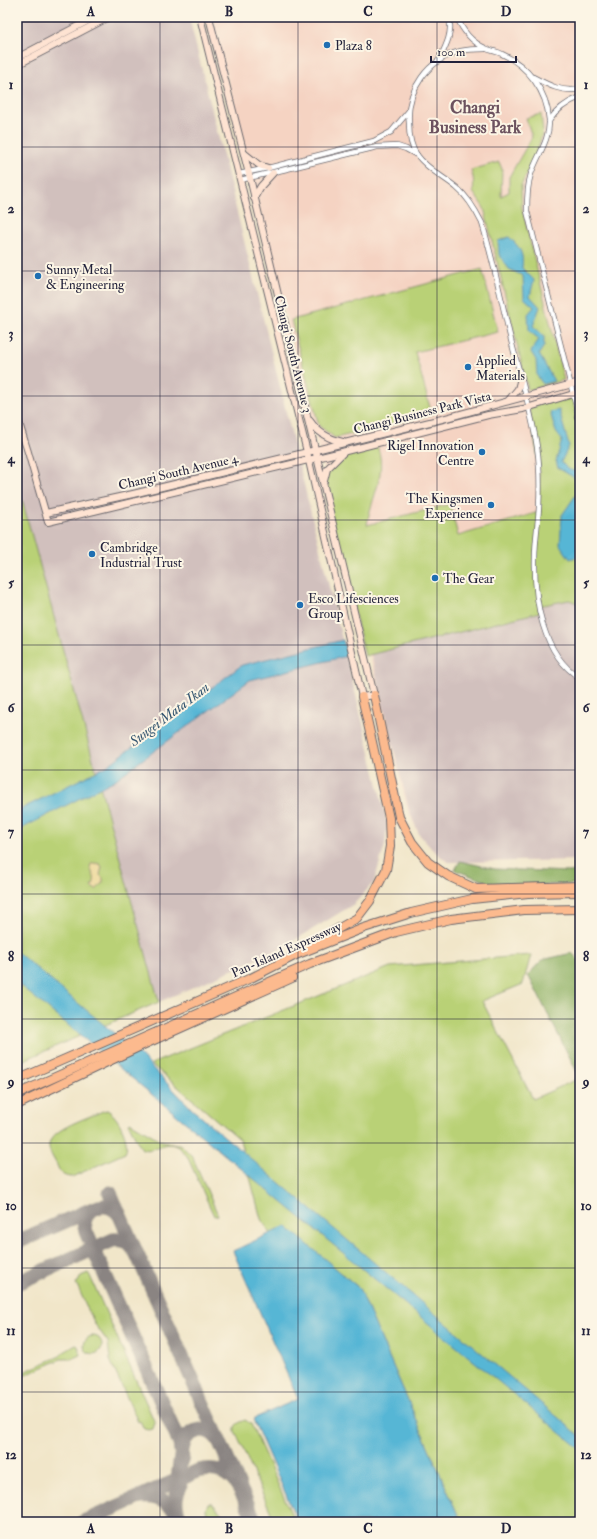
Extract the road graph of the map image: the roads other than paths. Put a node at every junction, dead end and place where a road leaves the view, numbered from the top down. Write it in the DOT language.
graph roads {
  1 [pos="96,17"];
  2 [pos="109,17"];
  3 [pos="200,17"];
  4 [pos="209,17"];
  5 [pos="449,17"];
  6 [pos="457,17"];
  7 [pos="485,49"];
  8 [pos="17,58"];
  9 [pos="439,60"];
  10 [pos="17,65"];
  11 [pos="534,77"];
  12 [pos="580,89"];
  13 [pos="580,96"];
  14 [pos="408,112"];
  15 [pos="549,122"];
  16 [pos="244,153"];
  17 [pos="417,155"];
  18 [pos="268,168"];
  19 [pos="273,173"];
  20 [pos="249,175"];
  21 [pos="239,177"];
  22 [pos="254,198"];
  23 [pos="521,378"];
  24 [pos="580,382"];
  25 [pos="571,384"];
  26 [pos="580,392"];
  27 [pos="573,394"];
  28 [pos="526,396"];
  29 [pos="506,402"];
  30 [pos="529,407"];
  31 [pos="580,408"];
  32 [pos="17,417"];
  33 [pos="308,418"];
  34 [pos="579,419"];
  35 [pos="346,442"];
  36 [pos="316,450"];
  37 [pos="346,451"];
  38 [pos="307,452"];
  39 [pos="317,458"];
  40 [pos="308,460"];
  41 [pos="324,486"];
  42 [pos="46,512"];
  43 [pos="580,678"];
  44 [pos="374,695"];
  45 [pos="362,697"];
  46 [pos="580,886"];
  47 [pos="580,892"];
  48 [pos="580,909"];
  49 [pos="298,954"];
  50 [pos="102,1060"];
  51 [pos="17,1080"];
  52 [pos="46,1092"];
  53 [pos="17,1094"];
  54 [pos="17,1105"];
  55 [pos="17,1109"];
  1 -- 8 [label="street"];
  2 -- 10 [label="street"];
  3 -- 21 [label="street, Changi South Avenue 3"];
  4 -- 16 [label="street, Changi South Avenue 3"];
  5 -- 9 [label="street"];
  6 -- 7 [label="street"];
  7 -- 9 [label="street"];
  7 -- 11 [label="street"];
  9 -- 14 [label="street"];
  11 -- 12 [label="street"];
  11 -- 15 [label="street"];
  13 -- 15 [label="street"];
  14 -- 17 [label="street"];
  14 -- 18 [label="street"];
  15 -- 25 [label="street"];
  16 -- 18 [label="street"];
  16 -- 20 [label="street, Changi South Avenue 3"];
  17 -- 19 [label="street"];
  17 -- 23 [label="street"];
  18 -- 20 [label="street"];
  19 -- 20 [label="street"];
  19 -- 22 [label="street"];
  20 -- 21 [label="street"];
  20 -- 22 [label="street, Changi South Avenue 3"];
  21 -- 38 [label="street, Changi South Avenue 3"];
  22 -- 33 [label="street, Changi South Avenue 3"];
  23 -- 28 [label="street"];
  23 -- 29 [label="street"];
  24 -- 25 [label="street, Changi Business Park Vista"];
  25 -- 27 [label="street"];
  25 -- 28 [label="street, Changi Business Park Vista"];
  26 -- 27 [label="street, Changi Business Park Vista"];
  27 -- 30 [label="street, Changi Business Park Vista"];
  27 -- 34 [label="street"];
  28 -- 29 [label="street, Changi Business Park Vista"];
  28 -- 30 [label="street"];
  29 -- 35 [label="street, Changi Business Park Vista"];
  30 -- 37 [label="street, Changi Business Park Vista"];
  30 -- 43 [label="street"];
  31 -- 34 [label="street"];
  32 -- 42 [label="street"];
  33 -- 35 [label="street"];
  33 -- 36 [label="street, Changi South Avenue 3"];
  35 -- 36 [label="street, Changi Business Park Vista"];
  36 -- 38 [label="street, Changi South Avenue 4"];
  36 -- 39 [label="street, Changi South Avenue 3"];
  37 -- 39 [label="street, Changi Business Park Vista"];
  37 -- 41 [label="street"];
  38 -- 40 [label="street, Changi South Avenue 3"];
  38 -- 42 [label="street, Changi South Avenue 4"];
  39 -- 40 [label="street, Changi South Avenue 4"];
  39 -- 41 [label="street, Changi South Avenue 3"];
  40 -- 42 [label="street, Changi South Avenue 4"];
  40 -- 45 [label="street, Changi South Avenue 3"];
  41 -- 44 [label="street, Changi South Avenue 3"];
  44 -- 45 [label="street"];
  44 -- 46 [label="highway"];
  45 -- 49 [label="highway"];
  47 -- 49 [label="highway, Pan-Island Expressway"];
  48 -- 50 [label="highway, Pan-Island Expressway"];
  49 -- 51 [label="highway, Pan-Island Expressway"];
  50 -- 52 [label="highway"];
  50 -- 53 [label="highway"];
  52 -- 54 [label="highway"];
  52 -- 55 [label="highway"];
}
